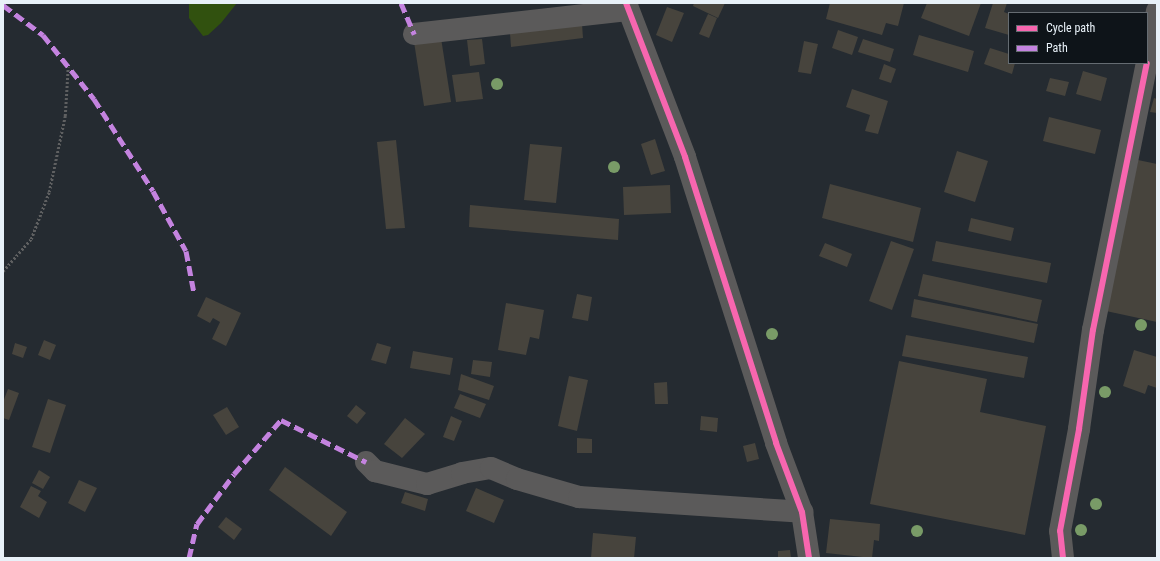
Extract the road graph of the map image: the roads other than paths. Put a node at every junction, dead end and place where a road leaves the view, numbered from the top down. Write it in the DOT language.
graph roads {
  1 [pos="627,7"];
  2 [pos="1157,11"];
  3 [pos="414,34"];
  4 [pos="1148,57"];
  5 [pos="1147,64"];
  6 [pos="366,462"];
  7 [pos="802,512"];
  8 [pos="809,558"];
  9 [pos="1063,558"];
  1 -- 3 [label="street"];
  1 -- 7 [label="street"];
  2 -- 4 [label="street"];
  5 -- 9 [label="street"];
  6 -- 7 [label="street"];
  7 -- 8 [label="street"];
}
